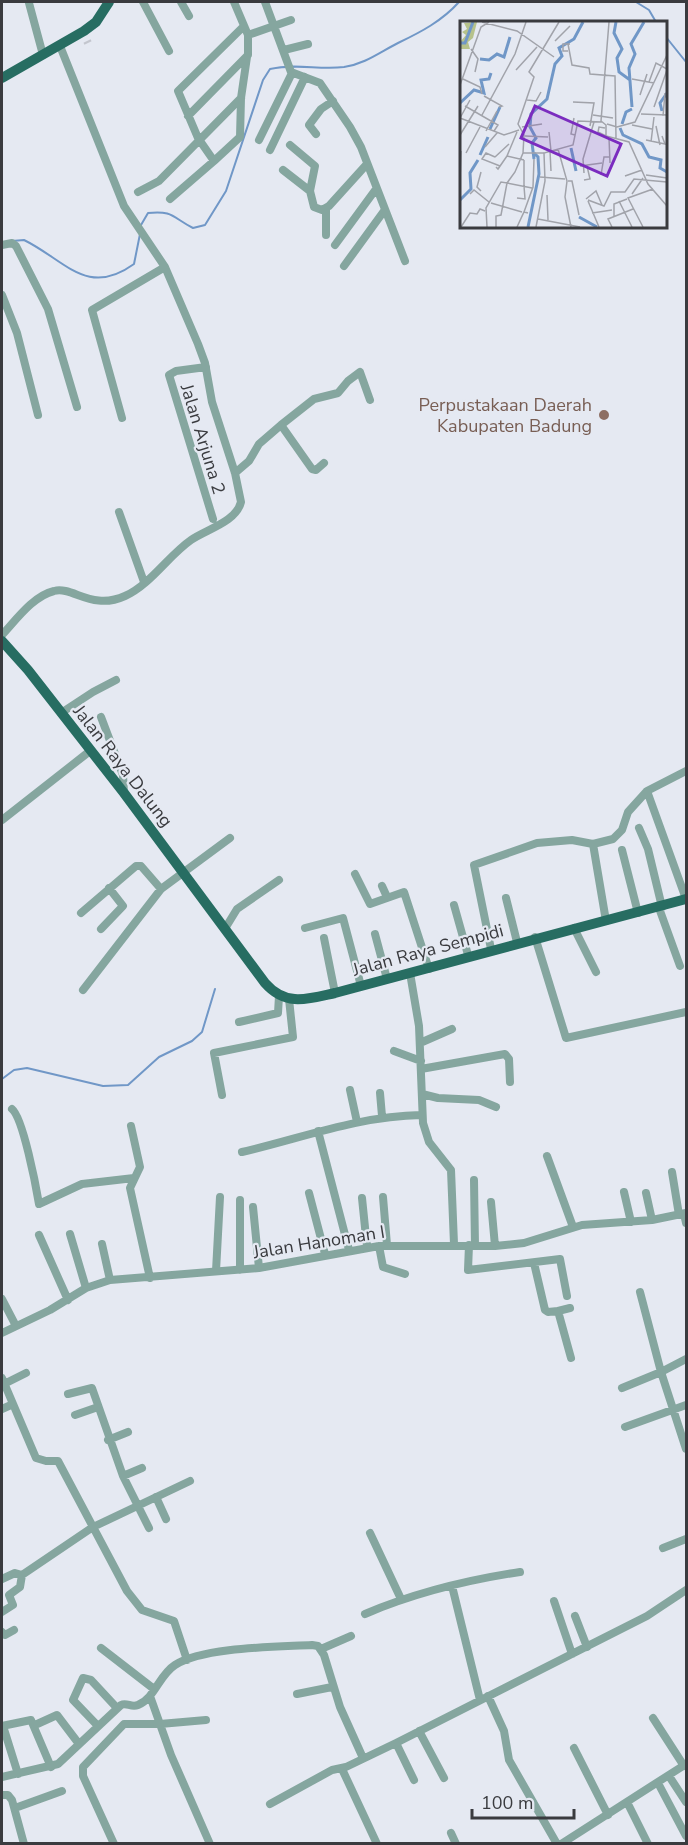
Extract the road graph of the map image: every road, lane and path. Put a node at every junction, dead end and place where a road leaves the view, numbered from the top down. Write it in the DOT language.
graph roads {
  1 [pos="109,2"];
  2 [pos="143,2"];
  3 [pos="181,2"];
  4 [pos="234,2"];
  5 [pos="267,2"];
  6 [pos="29,3"];
  7 [pos="189,16"];
  8 [pos="291,20"];
  9 [pos="274,24"];
  10 [pos="244,26"];
  11 [pos="248,35"];
  12 [pos="308,44"];
  13 [pos="60,46"];
  14 [pos="284,50"];
  15 [pos="169,51"];
  16 [pos="44,55"];
  17 [pos="248,55"];
  18 [pos="291,71"];
  19 [pos="3,74"];
  20 [pos="305,77"];
  21 [pos="240,98"];
  22 [pos="333,101"];
  23 [pos="188,116"];
  24 [pos="316,134"];
  25 [pos="198,138"];
  26 [pos="259,141"];
  27 [pos="290,145"];
  28 [pos="270,150"];
  29 [pos="214,161"];
  30 [pos="367,164"];
  31 [pos="283,170"];
  32 [pos="376,189"];
  33 [pos="310,191"];
  34 [pos="138,192"];
  35 [pos="170,199"];
  36 [pos="326,209"];
  37 [pos="384,212"];
  38 [pos="326,235"];
  39 [pos="2,245"];
  40 [pos="335,245"];
  41 [pos="405,261"];
  42 [pos="345,266"];
  43 [pos="165,267"];
  44 [pos="2,295"];
  45 [pos="206,367"];
  46 [pos="370,400"];
  47 [pos="77,407"];
  48 [pos="38,414"];
  49 [pos="122,418"];
  50 [pos="281,425"];
  51 [pos="324,463"];
  52 [pos="235,473"];
  53 [pos="119,512"];
  54 [pos="213,519"];
  55 [pos="144,582"];
  56 [pos="2,635"];
  57 [pos="2,641"];
  58 [pos="116,680"];
  59 [pos="61,713"];
  60 [pos="101,717"];
  61 [pos="90,751"];
  62 [pos="687,771"];
  63 [pos="647,791"];
  64 [pos="124,793"];
  65 [pos="2,820"];
  66 [pos="639,828"];
  67 [pos="230,838"];
  68 [pos="593,844"];
  69 [pos="622,850"];
  70 [pos="184,873"];
  71 [pos="355,874"];
  72 [pos="609,875"];
  73 [pos="279,880"];
  74 [pos="382,886"];
  75 [pos="109,888"];
  76 [pos="161,889"];
  77 [pos="387,897"];
  78 [pos="506,898"];
  79 [pos="686,899"];
  80 [pos="454,905"];
  81 [pos="661,907"];
  82 [pos="81,913"];
  83 [pos="638,913"];
  84 [pos="608,920"];
  85 [pos="226,927"];
  86 [pos="305,928"];
  87 [pos="573,928"];
  88 [pos="101,929"];
  89 [pos="375,934"];
  90 [pos="535,937"];
  91 [pos="324,938"];
  92 [pos="517,942"];
  93 [pos="491,949"];
  94 [pos="468,955"];
  95 [pos="680,966"];
  96 [pos="429,969"];
  97 [pos="596,972"];
  98 [pos="410,974"];
  99 [pos="387,979"];
  100 [pos="361,986"];
  101 [pos="82,990"];
  102 [pos="335,993"];
  103 [pos="284,998"];
  104 [pos="687,1012"];
  105 [pos="239,1022"];
  106 [pos="452,1029"];
  107 [pos="420,1043"];
  108 [pos="394,1051"];
  109 [pos="421,1065"];
  110 [pos="510,1082"];
  111 [pos="350,1090"];
  112 [pos="380,1093"];
  113 [pos="422,1094"];
  114 [pos="222,1095"];
  115 [pos="496,1107"];
  116 [pos="12,1109"];
  117 [pos="422,1115"];
  118 [pos="382,1116"];
  119 [pos="357,1122"];
  120 [pos="132,1126"];
  121 [pos="318,1131"];
  122 [pos="242,1152"];
  123 [pos="546,1156"];
  124 [pos="672,1172"];
  125 [pos="134,1178"];
  126 [pos="474,1180"];
  127 [pos="624,1192"];
  128 [pos="309,1193"];
  129 [pos="646,1193"];
  130 [pos="220,1197"];
  131 [pos="383,1197"];
  132 [pos="362,1198"];
  133 [pos="240,1200"];
  134 [pos="491,1202"];
  135 [pos="253,1208"];
  136 [pos="683,1214"];
  137 [pos="652,1220"];
  138 [pos="631,1222"];
  139 [pos="687,1223"];
  140 [pos="573,1227"];
  141 [pos="70,1234"];
  142 [pos="39,1235"];
  143 [pos="102,1244"];
  144 [pos="454,1244"];
  145 [pos="383,1246"];
  146 [pos="472,1246"];
  147 [pos="495,1246"];
  148 [pos="367,1247"];
  149 [pos="349,1250"];
  150 [pos="325,1254"];
  151 [pos="534,1263"];
  152 [pos="259,1268"];
  153 [pos="240,1270"];
  154 [pos="216,1272"];
  155 [pos="405,1274"];
  156 [pos="150,1278"];
  157 [pos="110,1281"];
  158 [pos="86,1288"];
  159 [pos="640,1292"];
  160 [pos="567,1296"];
  161 [pos="2,1299"];
  162 [pos="68,1300"];
  163 [pos="570,1308"];
  164 [pos="558,1311"];
  165 [pos="16,1326"];
  166 [pos="2,1333"];
  167 [pos="571,1358"];
  168 [pos="687,1359"];
  169 [pos="660,1372"];
  170 [pos="26,1373"];
  171 [pos="3,1381"];
  172 [pos="622,1388"];
  173 [pos="68,1394"];
  174 [pos="11,1405"];
  175 [pos="687,1405"];
  176 [pos="98,1407"];
  177 [pos="2,1409"];
  178 [pos="673,1410"];
  179 [pos="75,1415"];
  180 [pos="625,1427"];
  181 [pos="128,1432"];
  182 [pos="108,1440"];
  183 [pos="687,1449"];
  184 [pos="142,1468"];
  185 [pos="123,1476"];
  186 [pos="190,1481"];
  187 [pos="156,1497"];
  188 [pos="137,1505"];
  189 [pos="166,1519"];
  190 [pos="93,1527"];
  191 [pos="149,1528"];
  192 [pos="370,1533"];
  193 [pos="687,1539"];
  194 [pos="663,1548"];
  195 [pos="520,1572"];
  196 [pos="22,1575"];
  197 [pos="3,1576"];
  198 [pos="452,1586"];
  199 [pos="687,1590"];
  200 [pos="401,1599"];
  201 [pos="554,1601"];
  202 [pos="2,1612"];
  203 [pos="365,1614"];
  204 [pos="575,1616"];
  205 [pos="14,1630"];
  206 [pos="2,1632"];
  207 [pos="351,1636"];
  208 [pos="587,1647"];
  209 [pos="101,1648"];
  210 [pos="321,1649"];
  211 [pos="572,1654"];
  212 [pos="187,1660"];
  213 [pos="332,1687"];
  214 [pos="152,1692"];
  215 [pos="297,1694"];
  216 [pos="488,1696"];
  217 [pos="480,1700"];
  218 [pos="117,1708"];
  219 [pos="653,1718"];
  220 [pos="206,1720"];
  221 [pos="160,1724"];
  222 [pos="34,1725"];
  223 [pos="97,1725"];
  224 [pos="2,1726"];
  225 [pos="418,1731"];
  226 [pos="396,1743"];
  227 [pos="79,1744"];
  228 [pos="574,1748"];
  229 [pos="363,1758"];
  230 [pos="685,1765"];
  231 [pos="51,1767"];
  232 [pos="342,1769"];
  233 [pos="18,1774"];
  234 [pos="669,1776"];
  235 [pos="2,1777"];
  236 [pos="444,1778"];
  237 [pos="414,1780"];
  238 [pos="658,1783"];
  239 [pos="62,1791"];
  240 [pos="2,1795"];
  241 [pos="627,1802"];
  242 [pos="687,1802"];
  243 [pos="270,1804"];
  244 [pos="15,1808"];
  245 [pos="608,1815"];
  246 [pos="451,1833"];
  247 [pos="686,1836"];
  248 [pos="24,1844"];
  249 [pos="114,1844"];
  250 [pos="210,1844"];
  251 [pos="377,1844"];
  252 [pos="456,1844"];
  253 [pos="559,1844"];
  254 [pos="648,1844"];
  1 -- 13 [label="main road"];
  2 -- 15 [label="street"];
  3 -- 7 [label="street"];
  4 -- 10 [label="street"];
  5 -- 9 [label="street"];
  6 -- 16 [label="street"];
  8 -- 9 [label="street"];
  9 -- 11 [label="street"];
  9 -- 14 [label="street"];
  10 -- 11 [label="street"];
  10 -- 23 [label="street"];
  11 -- 17 [label="street"];
  12 -- 14 [label="street"];
  13 -- 16 [label="main road"];
  13 -- 43 [label="street"];
  14 -- 18 [label="street"];
  16 -- 19 [label="main road"];
  17 -- 21 [label="street"];
  17 -- 23 [label="street"];
  18 -- 20 [label="street"];
  18 -- 26 [label="street"];
  20 -- 22 [label="street"];
  20 -- 28 [label="street"];
  21 -- 25 [label="street"];
  21 -- 29 [label="street"];
  22 -- 24 [label="street"];
  22 -- 30 [label="street"];
  23 -- 25 [label="street"];
  25 -- 29 [label="street"];
  25 -- 34 [label="street"];
  27 -- 33 [label="street"];
  29 -- 35 [label="street"];
  30 -- 32 [label="street"];
  30 -- 36 [label="street"];
  31 -- 33 [label="street"];
  32 -- 37 [label="street"];
  32 -- 40 [label="street"];
  33 -- 36 [label="street"];
  36 -- 38 [label="street"];
  37 -- 41 [label="street"];
  37 -- 42 [label="street"];
  39 -- 47 [label="street"];
  43 -- 45 [label="street"];
  43 -- 49 [label="street"];
  44 -- 48 [label="street"];
  45 -- 52 [label="street"];
  45 -- 54 [label="street, Jalan Arjuna 2"];
  46 -- 50 [label="street"];
  50 -- 51 [label="street"];
  50 -- 52 [label="street"];
  52 -- 55 [label="street"];
  53 -- 55 [label="street"];
  55 -- 56 [label="street"];
  57 -- 59 [label="main road, Jalan Raya Dalung"];
  58 -- 59 [label="street"];
  59 -- 61 [label="main road, Jalan Raya Dalung"];
  60 -- 64 [label="street"];
  61 -- 64 [label="main road, Jalan Raya Dalung"];
  61 -- 65 [label="street"];
  62 -- 63 [label="street"];
  63 -- 68 [label="street"];
  63 -- 79 [label="street"];
  64 -- 70 [label="main road, Jalan Raya Dalung"];
  66 -- 81 [label="street"];
  67 -- 70 [label="street"];
  68 -- 84 [label="street"];
  68 -- 93 [label="street"];
  69 -- 83 [label="street"];
  70 -- 76 [label="street"];
  70 -- 85 [label="main road, Jalan Raya Dalung"];
  71 -- 77 [label="street"];
  72 -- 84 [label="street"];
  73 -- 85 [label="street"];
  74 -- 77 [label="street"];
  75 -- 76 [label="street"];
  75 -- 82 [label="street"];
  75 -- 88 [label="street"];
  76 -- 101 [label="street"];
  77 -- 96 [label="street"];
  78 -- 92 [label="street"];
  79 -- 81 [label="main road, Jalan Raya Sempidi"];
  80 -- 94 [label="street"];
  81 -- 83 [label="main road, Jalan Raya Sempidi"];
  81 -- 95 [label="street"];
  83 -- 84 [label="main road, Jalan Raya Sempidi"];
  84 -- 87 [label="main road, Jalan Raya Sempidi"];
  85 -- 103 [label="main road"];
  86 -- 100 [label="street"];
  87 -- 90 [label="main road, Jalan Raya Sempidi"];
  87 -- 97 [label="street"];
  89 -- 99 [label="street"];
  90 -- 92 [label="main road, Jalan Raya Sempidi"];
  90 -- 104 [label="street"];
  91 -- 102 [label="street"];
  92 -- 93 [label="main road, Jalan Raya Sempidi"];
  93 -- 94 [label="main road, Jalan Raya Sempidi"];
  94 -- 96 [label="main road, Jalan Raya Sempidi"];
  96 -- 98 [label="main road, Jalan Raya Sempidi"];
  98 -- 99 [label="main road, Jalan Raya Sempidi"];
  98 -- 107 [label="street"];
  99 -- 100 [label="main road, Jalan Raya Sempidi"];
  100 -- 102 [label="main road, Jalan Raya Sempidi"];
  102 -- 103 [label="main road, Jalan Raya Sempidi"];
  103 -- 105 [label="street"];
  103 -- 114 [label="street"];
  106 -- 107 [label="street"];
  107 -- 109 [label="street"];
  108 -- 109 [label="street"];
  109 -- 110 [label="street"];
  109 -- 113 [label="street"];
  111 -- 119 [label="street"];
  112 -- 118 [label="street"];
  113 -- 115 [label="street"];
  113 -- 117 [label="street"];
  116 -- 125 [label="street"];
  117 -- 118 [label="street"];
  117 -- 144 [label="street"];
  118 -- 119 [label="street"];
  119 -- 121 [label="street"];
  120 -- 125 [label="street"];
  121 -- 122 [label="street"];
  121 -- 149 [label="street"];
  123 -- 140 [label="street"];
  124 -- 136 [label="street"];
  125 -- 156 [label="street"];
  126 -- 146 [label="street"];
  127 -- 138 [label="street"];
  128 -- 150 [label="street"];
  129 -- 137 [label="street"];
  130 -- 154 [label="street"];
  131 -- 145 [label="street"];
  132 -- 148 [label="street"];
  133 -- 153 [label="street"];
  134 -- 147 [label="street"];
  135 -- 152 [label="street"];
  136 -- 137 [label="street, Jalan Hanoman I"];
  136 -- 139 [label="street"];
  137 -- 138 [label="street, Jalan Hanoman I"];
  138 -- 140 [label="street, Jalan Hanoman I"];
  140 -- 147 [label="street, Jalan Hanoman I"];
  141 -- 158 [label="street"];
  142 -- 162 [label="street"];
  143 -- 157 [label="street"];
  144 -- 145 [label="street, Jalan Hanoman I"];
  144 -- 146 [label="street, Jalan Hanoman I"];
  145 -- 148 [label="street, Jalan Hanoman I"];
  145 -- 155 [label="street"];
  146 -- 147 [label="street, Jalan Hanoman I"];
  146 -- 151 [label="street"];
  148 -- 149 [label="street, Jalan Hanoman I"];
  149 -- 150 [label="street, Jalan Hanoman I"];
  150 -- 152 [label="street, Jalan Hanoman I"];
  151 -- 160 [label="street"];
  151 -- 164 [label="street"];
  152 -- 153 [label="street, Jalan Hanoman I"];
  153 -- 154 [label="street, Jalan Hanoman I"];
  154 -- 156 [label="street, Jalan Hanoman I"];
  156 -- 157 [label="street, Jalan Hanoman I"];
  157 -- 158 [label="street, Jalan Hanoman I"];
  158 -- 162 [label="street, Jalan Hanoman I"];
  159 -- 169 [label="street"];
  161 -- 165 [label="street"];
  162 -- 165 [label="street, Jalan Hanoman I"];
  163 -- 164 [label="street"];
  164 -- 167 [label="street"];
  165 -- 166 [label="street, Jalan Hanoman I"];
  168 -- 169 [label="street"];
  169 -- 172 [label="street"];
  169 -- 178 [label="street"];
  170 -- 171 [label="street"];
  171 -- 174 [label="street"];
  173 -- 176 [label="street"];
  174 -- 177 [label="street"];
  174 -- 190 [label="street"];
  175 -- 178 [label="street"];
  176 -- 179 [label="street"];
  176 -- 182 [label="street"];
  178 -- 180 [label="street"];
  178 -- 183 [label="street"];
  181 -- 182 [label="street"];
  182 -- 185 [label="street"];
  184 -- 185 [label="street"];
  185 -- 188 [label="street"];
  186 -- 187 [label="street"];
  187 -- 188 [label="street"];
  187 -- 189 [label="street"];
  188 -- 190 [label="street"];
  188 -- 191 [label="street"];
  190 -- 196 [label="street"];
  190 -- 212 [label="street"];
  192 -- 200 [label="street"];
  193 -- 194 [label="street"];
  195 -- 198 [label="street"];
  196 -- 197 [label="street"];
  196 -- 202 [label="street"];
  198 -- 200 [label="street"];
  198 -- 217 [label="street"];
  199 -- 208 [label="street"];
  200 -- 203 [label="street"];
  201 -- 211 [label="street"];
  204 -- 208 [label="street"];
  205 -- 206 [label="street"];
  207 -- 210 [label="street"];
  208 -- 211 [label="street"];
  209 -- 214 [label="street"];
  210 -- 212 [label="street"];
  210 -- 213 [label="street"];
  211 -- 216 [label="street"];
  212 -- 214 [label="street"];
  213 -- 215 [label="street"];
  213 -- 229 [label="street"];
  214 -- 218 [label="street"];
  214 -- 221 [label="street"];
  216 -- 217 [label="street"];
  216 -- 253 [label="street"];
  217 -- 225 [label="street"];
  218 -- 223 [label="street"];
  218 -- 223 [label="street"];
  219 -- 230 [label="street"];
  220 -- 221 [label="street"];
  221 -- 249 [label="street"];
  221 -- 250 [label="street"];
  222 -- 224 [label="street"];
  222 -- 227 [label="street"];
  222 -- 231 [label="street"];
  223 -- 227 [label="street"];
  224 -- 233 [label="street"];
  225 -- 226 [label="street"];
  225 -- 236 [label="street"];
  226 -- 229 [label="street"];
  226 -- 237 [label="street"];
  227 -- 231 [label="street"];
  228 -- 245 [label="street"];
  229 -- 232 [label="street"];
  230 -- 234 [label="street"];
  231 -- 233 [label="street"];
  232 -- 243 [label="street"];
  232 -- 251 [label="street"];
  233 -- 235 [label="street"];
  234 -- 238 [label="street"];
  234 -- 242 [label="street"];
  238 -- 241 [label="street"];
  238 -- 247 [label="street"];
  239 -- 244 [label="street"];
  240 -- 244 [label="street"];
  241 -- 245 [label="street"];
  241 -- 254 [label="street"];
  244 -- 248 [label="street"];
  245 -- 253 [label="street"];
  246 -- 252 [label="street"];
}
